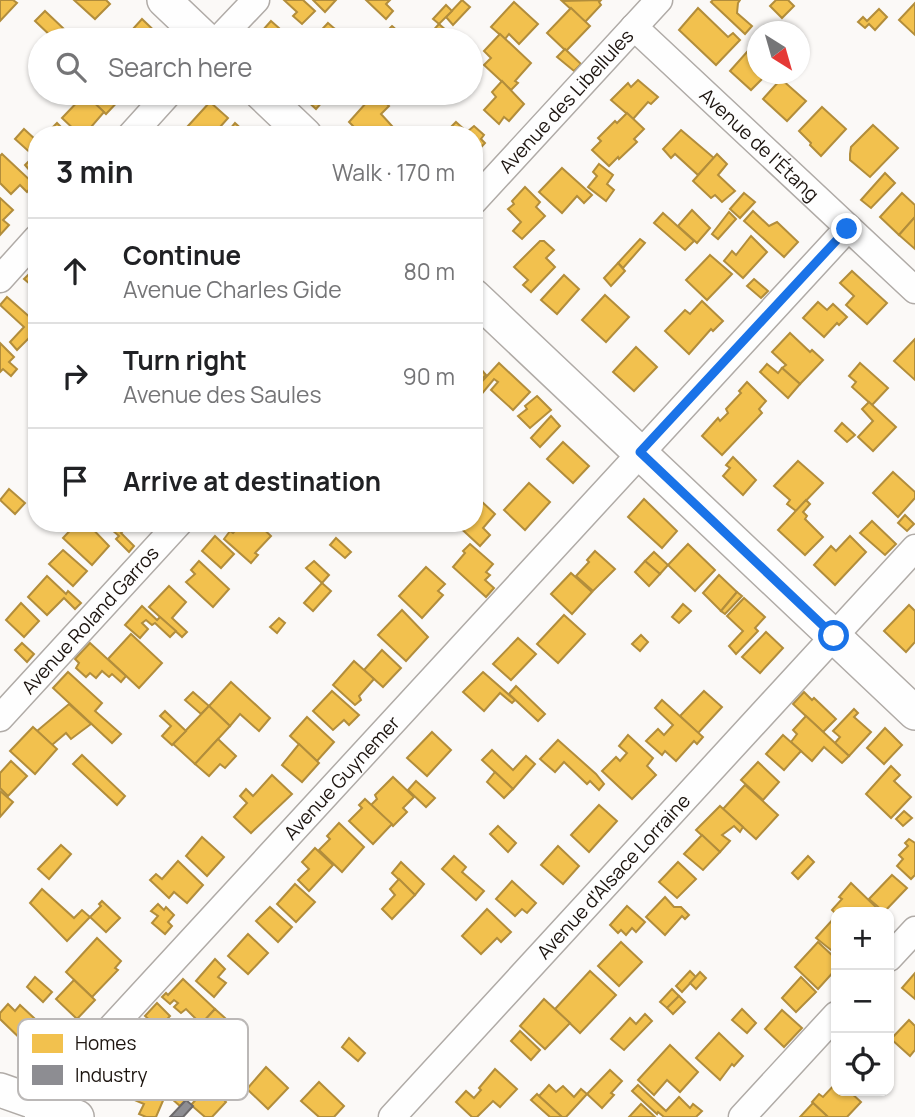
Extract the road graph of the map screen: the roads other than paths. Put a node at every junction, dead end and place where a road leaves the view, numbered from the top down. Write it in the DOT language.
graph roads {
  1 [pos="164,0"];
  2 [pos="256,0"];
  3 [pos="659,0"];
  4 [pos="634,27"];
  5 [pos="193,28"];
  6 [pos="229,28"];
  7 [pos="158,105"];
  8 [pos="274,105"];
  9 [pos="139,126"];
  10 [pos="296,126"];
  11 [pos="483,191"];
  12 [pos="847,229"];
  13 [pos="28,248"];
  14 [pos="0,279"];
  15 [pos="915,290"];
  16 [pos="483,304"];
  17 [pos="640,452"];
  18 [pos="171,532"];
  19 [pos="915,548"];
  20 [pos="834,636"];
  21 [pos="915,713"];
  22 [pos="0,718"];
  23 [pos="915,930"];
  24 [pos="894,953"];
  25 [pos="123,1019"];
  26 [pos="831,1020"];
  27 [pos="0,1090"];
  28 [pos="18,1099"];
  29 [pos="20,1100"];
  30 [pos="40,1110"];
  31 [pos="77,1117"];
  32 [pos="392,1117"];
  33 [pos="742,1117"];
  1 -- 5 [label="street"];
  2 -- 6 [label="street"];
  3 -- 4 [label="street, Avenue des Libellules"];
  4 -- 11 [label="street, Avenue des Libellules"];
  4 -- 12 [label="street, Avenue de l'Étang"];
  7 -- 9 [label="street"];
  8 -- 10 [label="street"];
  12 -- 15 [label="street, Avenue de l'Étang"];
  12 -- 17 [label="street, Avenue Guynemer"];
  13 -- 14 [label="street"];
  16 -- 17 [label="street"];
  17 -- 20 [label="street"];
  17 -- 25 [label="street, Avenue Guynemer"];
  18 -- 22 [label="street, Avenue Roland Garros"];
  19 -- 20 [label="street, Avenue d'Alsace Lorraine"];
  20 -- 21 [label="street"];
  20 -- 32 [label="street, Avenue d'Alsace Lorraine"];
  23 -- 24 [label="street"];
  26 -- 33 [label="street"];
  27 -- 28 [label="street"];
  29 -- 30 [label="street"];
  30 -- 31 [label="street"];
}
